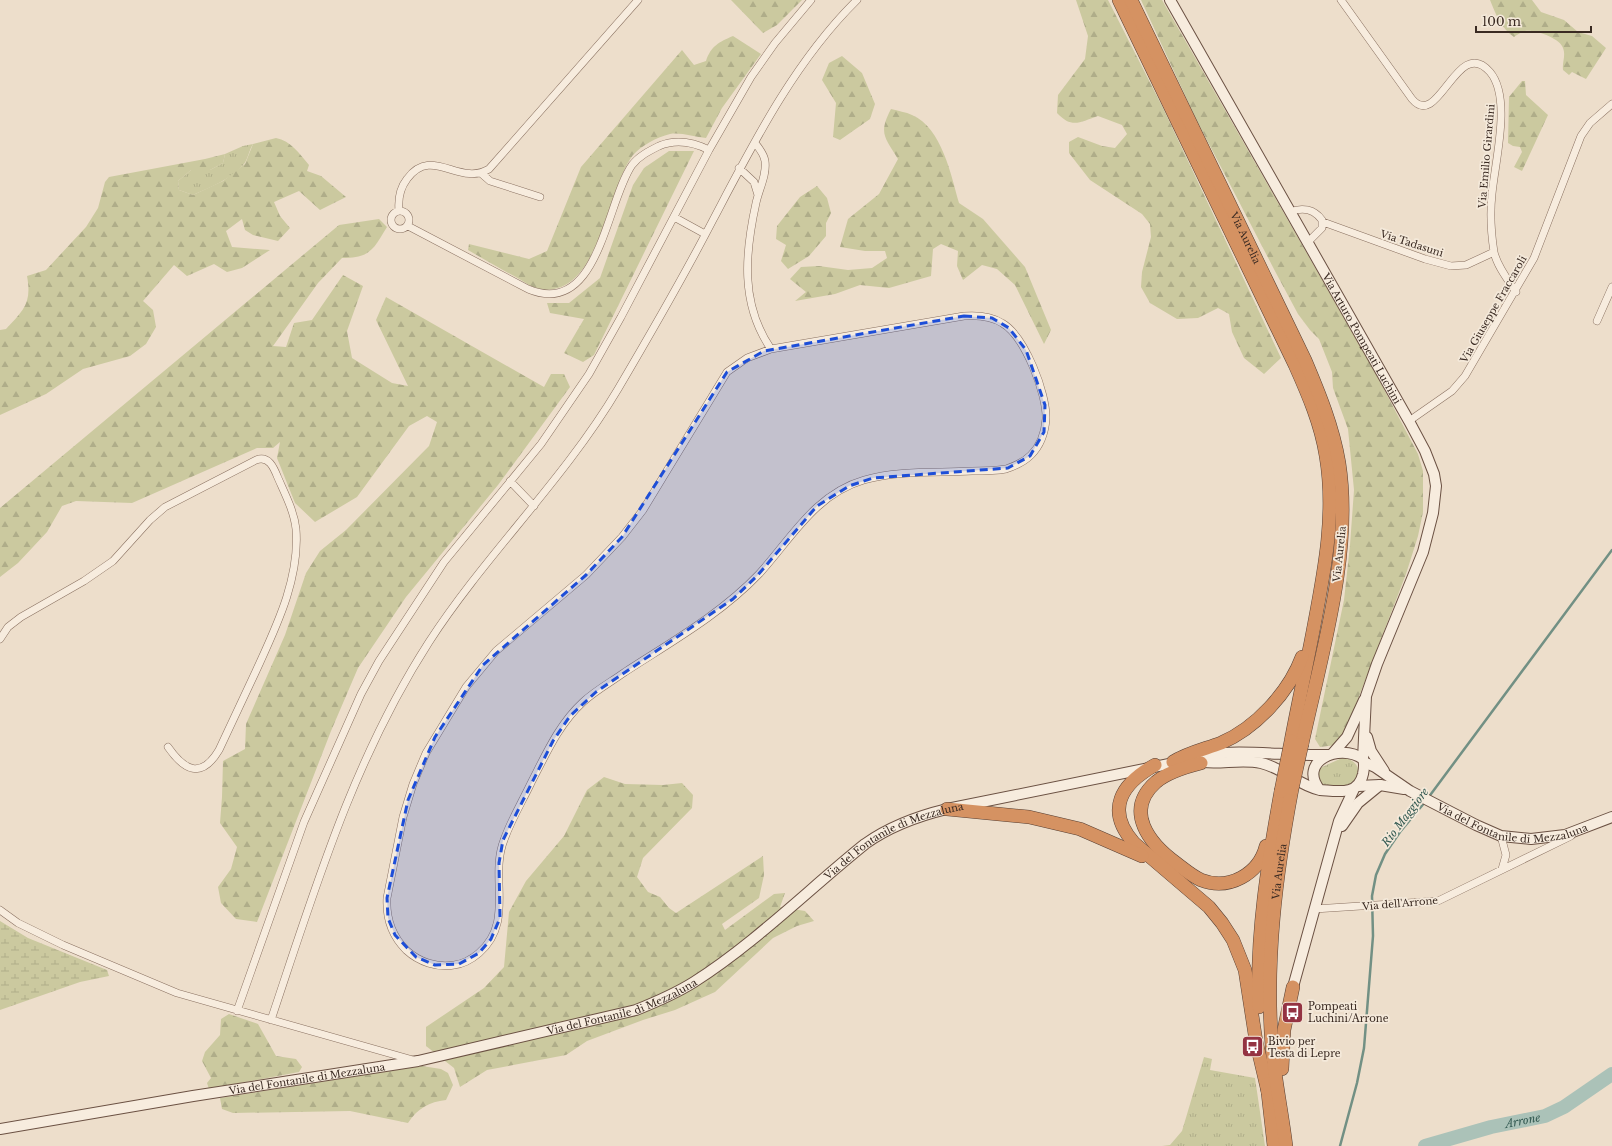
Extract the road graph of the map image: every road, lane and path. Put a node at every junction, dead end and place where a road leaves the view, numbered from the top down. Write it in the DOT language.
graph roads {
  1 [pos="638,0"];
  2 [pos="811,0"];
  3 [pos="857,0"];
  4 [pos="1114,0"];
  5 [pos="1119,0"];
  6 [pos="1131,0"];
  7 [pos="1170,0"];
  8 [pos="1341,0"];
  9 [pos="1151,66"];
  10 [pos="1612,104"];
  11 [pos="1609,111"];
  12 [pos="755,143"];
  13 [pos="709,150"];
  14 [pos="739,168"];
  15 [pos="482,174"];
  16 [pos="758,195"];
  17 [pos="540,197"];
  18 [pos="399,211"];
  19 [pos="1290,212"];
  20 [pos="674,217"];
  21 [pos="1323,222"];
  22 [pos="408,226"];
  23 [pos="705,234"];
  24 [pos="1307,244"];
  25 [pos="1494,252"];
  26 [pos="1612,287"];
  27 [pos="1516,292"];
  28 [pos="1597,321"];
  29 [pos="771,349"];
  30 [pos="1409,421"];
  31 [pos="510,481"];
  32 [pos="534,506"];
  33 [pos="1318,604"];
  34 [pos="0,639"];
  35 [pos="1366,696"];
  36 [pos="1364,721"];
  37 [pos="1296,742"];
  38 [pos="168,747"];
  39 [pos="1331,754"];
  40 [pos="1363,760"];
  41 [pos="1195,761"];
  42 [pos="1173,762"];
  43 [pos="1156,765"];
  44 [pos="1386,774"];
  45 [pos="1380,785"];
  46 [pos="1356,788"];
  47 [pos="1286,790"];
  48 [pos="1320,790"];
  49 [pos="1412,792"];
  50 [pos="1278,804"];
  51 [pos="947,809"];
  52 [pos="1612,817"];
  53 [pos="1595,824"];
  54 [pos="1336,835"];
  55 [pos="1501,836"];
  56 [pos="1153,860"];
  57 [pos="1502,869"];
  58 [pos="1314,909"];
  59 [pos="0,910"];
  60 [pos="1293,987"];
  61 [pos="237,1011"];
  62 [pos="271,1020"];
  63 [pos="418,1061"];
  64 [pos="1268,1092"];
  65 [pos="0,1129"];
  66 [pos="1286,1142"];
  67 [pos="1274,1146"];
  1 -- 15 [label="street"];
  2 -- 13 [label="street"];
  3 -- 12 [label="street"];
  4 -- 9 [label="highway"];
  5 -- 9 [label="highway, Via Aurelia"];
  6 -- 37 [label="highway, Via Aurelia"];
  7 -- 19 [label="street, Via Arturo Pompeati Luchini"];
  8 -- 25 [label="street, Via Emilio Girardini"];
  9 -- 33 [label="highway, Via Aurelia"];
  10 -- 11 [label="street, Via Giuseppe Fraccaroli"];
  11 -- 27 [label="street, Via Giuseppe Fraccaroli"];
  12 -- 14 [label="street"];
  12 -- 16 [label="street"];
  13 -- 20 [label="street"];
  13 -- 22 [label="street"];
  14 -- 16 [label="street"];
  14 -- 23 [label="street"];
  15 -- 17 [label="street"];
  15 -- 18 [label="street"];
  16 -- 29 [label="street"];
  18 -- 22 [label="street"];
  18 -- 22 [label="street"];
  19 -- 21 [label="street, Via Tadasuni"];
  19 -- 24 [label="street, Via Arturo Pompeati Luchini"];
  20 -- 23 [label="street"];
  20 -- 31 [label="street"];
  21 -- 24 [label="street"];
  21 -- 25 [label="street, Via Tadasuni"];
  23 -- 32 [label="street"];
  24 -- 30 [label="street, Via Arturo Pompeati Luchini"];
  25 -- 27 [label="street, Via Emilio Girardini"];
  26 -- 28 [label="street"];
  27 -- 30 [label="street, Via Giuseppe Fraccaroli"];
  29 -- 29 [label="street"];
  30 -- 35 [label="street, Via Arturo Pompeati Luchini"];
  31 -- 32 [label="street"];
  31 -- 61 [label="street"];
  32 -- 62 [label="street"];
  33 -- 37 [label="highway, Via Aurelia"];
  33 -- 42 [label="highway"];
  34 -- 38 [label="street"];
  35 -- 36 [label="street, Via Arturo Pompeati Luchini"];
  35 -- 39 [label="street, Via Arturo Pompeati Luchini"];
  36 -- 40 [label="street, Via Arturo Pompeati Luchini"];
  36 -- 44 [label="street, Via Arturo Pompeati Luchini"];
  37 -- 47 [label="highway, Via Aurelia, bridge"];
  39 -- 40 [label="street"];
  39 -- 41 [label="street, Via del Fontanile di Mezzaluna"];
  39 -- 48 [label="street"];
  40 -- 44 [label="street, Via del Fontanile di Mezzaluna"];
  40 -- 46 [label="street"];
  41 -- 42 [label="street, Via del Fontanile di Mezzaluna"];
  41 -- 48 [label="street, Via del Fontanile di Mezzaluna"];
  41 -- 50 [label="highway"];
  42 -- 43 [label="street, Via del Fontanile di Mezzaluna"];
  43 -- 51 [label="street, Via del Fontanile di Mezzaluna"];
  43 -- 56 [label="highway"];
  44 -- 49 [label="street, Via del Fontanile di Mezzaluna"];
  45 -- 46 [label="street, Via del Fontanile di Mezzaluna"];
  45 -- 49 [label="street, Via del Fontanile di Mezzaluna"];
  45 -- 54 [label="street"];
  46 -- 48 [label="street"];
  46 -- 54 [label="street"];
  47 -- 50 [label="highway, Via Aurelia"];
  47 -- 66 [label="highway, Via Aurelia"];
  49 -- 55 [label="street, Via del Fontanile di Mezzaluna"];
  50 -- 64 [label="highway, Via Aurelia"];
  51 -- 56 [label="highway"];
  51 -- 63 [label="street, Via del Fontanile di Mezzaluna"];
  52 -- 53 [label="street, Via dell'Arrone"];
  53 -- 55 [label="street, Via del Fontanile di Mezzaluna"];
  53 -- 57 [label="street, Via dell'Arrone"];
  54 -- 58 [label="street"];
  55 -- 57 [label="street"];
  56 -- 64 [label="highway"];
  57 -- 58 [label="street, Via dell'Arrone"];
  58 -- 60 [label="street"];
  59 -- 61 [label="street"];
  60 -- 66 [label="highway"];
  61 -- 62 [label="street"];
  62 -- 63 [label="street"];
  63 -- 65 [label="street, Via del Fontanile di Mezzaluna"];
  64 -- 67 [label="highway, Via Aurelia"];
}
